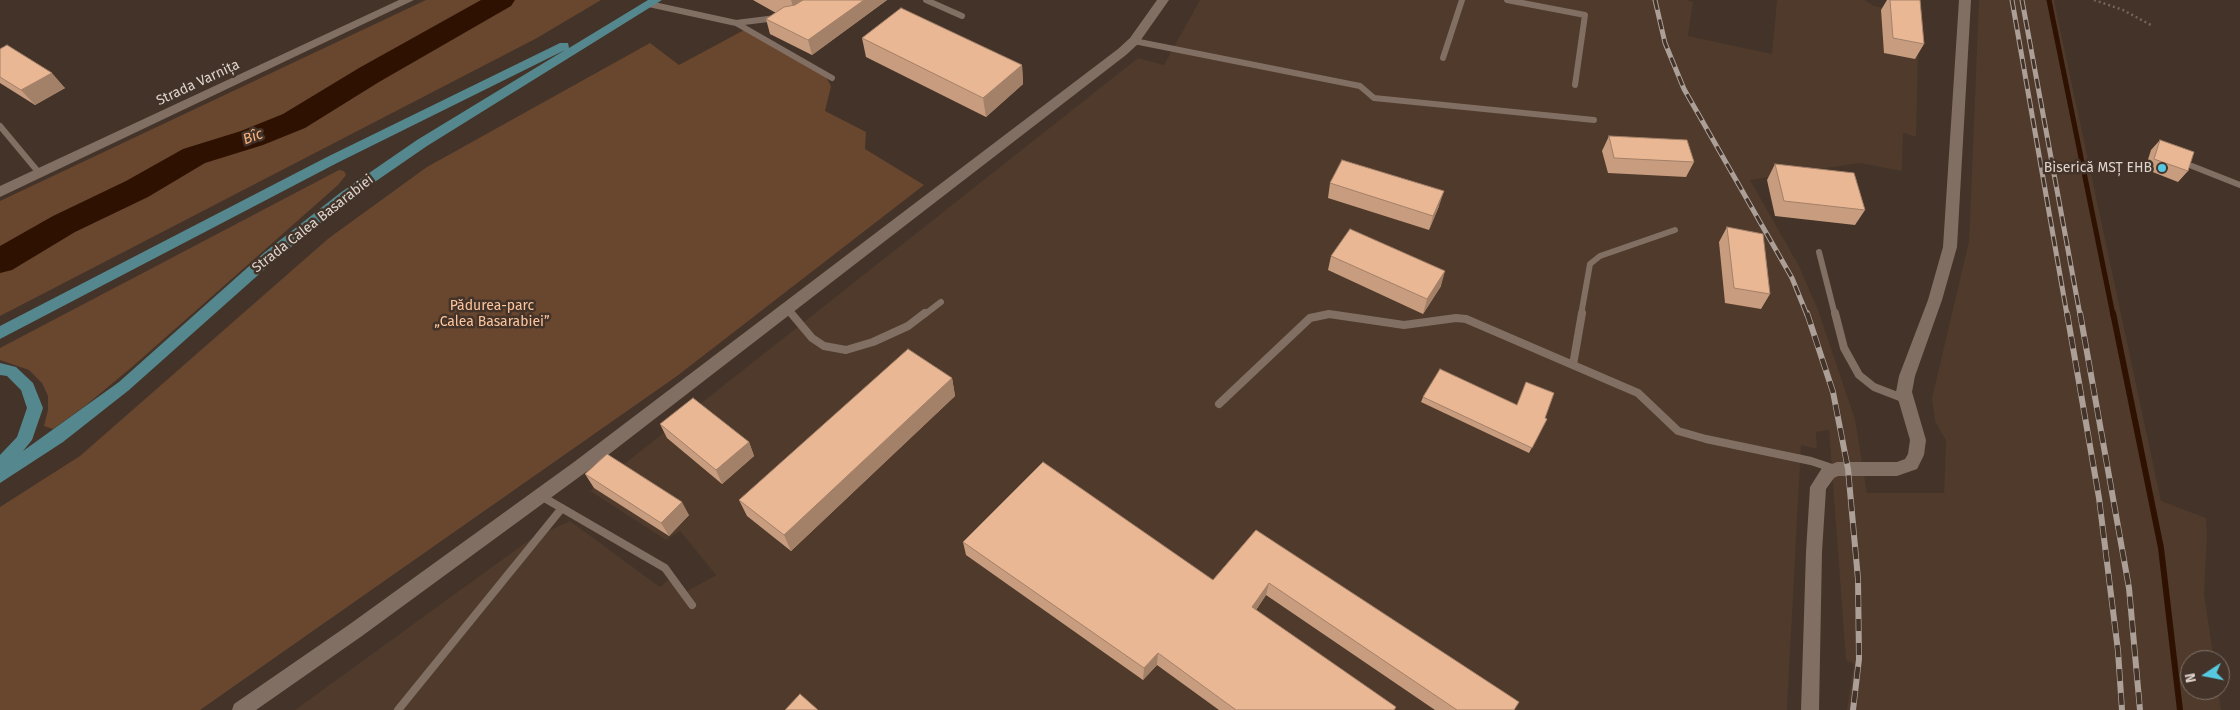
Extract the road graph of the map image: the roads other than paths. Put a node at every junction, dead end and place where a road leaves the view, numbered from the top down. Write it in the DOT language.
graph roads {
  1 [pos="408,0"];
  2 [pos="926,0"];
  3 [pos="1163,0"];
  4 [pos="1462,0"];
  5 [pos="1512,0"];
  6 [pos="1964,0"];
  7 [pos="652,2"];
  8 [pos="962,16"];
  9 [pos="779,18"];
  10 [pos="736,24"];
  11 [pos="1134,41"];
  12 [pos="1443,58"];
  13 [pos="832,78"];
  14 [pos="1575,85"];
  15 [pos="1594,120"];
  16 [pos="0,126"];
  17 [pos="2192,166"];
  18 [pos="40,174"];
  19 [pos="2240,185"];
  20 [pos="0,192"];
  21 [pos="1676,230"];
  22 [pos="1819,252"];
  23 [pos="941,302"];
  24 [pos="787,309"];
  25 [pos="0,333"];
  26 [pos="1573,365"];
  27 [pos="0,369"];
  28 [pos="1906,399"];
  29 [pos="1219,404"];
  30 [pos="0,466"];
  31 [pos="1837,469"];
  32 [pos="0,476"];
  33 [pos="542,496"];
  34 [pos="562,508"];
  35 [pos="692,606"];
  36 [pos="241,710"];
  37 [pos="398,710"];
  38 [pos="1810,710"];
  1 -- 18 [label="street, Strada Varnița"];
  2 -- 8 [label="lane"];
  3 -- 11 [label="street"];
  4 -- 12 [label="lane"];
  5 -- 14 [label="lane"];
  6 -- 28 [label="street"];
  7 -- 10 [label="lane"];
  7 -- 25 [label="main road"];
  7 -- 32 [label="main road, Strada Calea Basarabiei"];
  9 -- 10 [label="lane"];
  10 -- 13 [label="lane"];
  11 -- 15 [label="lane"];
  11 -- 24 [label="street"];
  16 -- 18 [label="lane"];
  17 -- 19 [label="lane"];
  18 -- 20 [label="street, Strada Varnița"];
  21 -- 26 [label="lane"];
  22 -- 28 [label="lane"];
  23 -- 24 [label="lane"];
  24 -- 33 [label="street"];
  26 -- 29 [label="lane"];
  26 -- 31 [label="lane"];
  27 -- 30 [label="main road"];
  28 -- 31 [label="street"];
  31 -- 38 [label="street"];
  33 -- 34 [label="lane"];
  33 -- 36 [label="street"];
  34 -- 35 [label="lane"];
  34 -- 37 [label="lane"];
}
